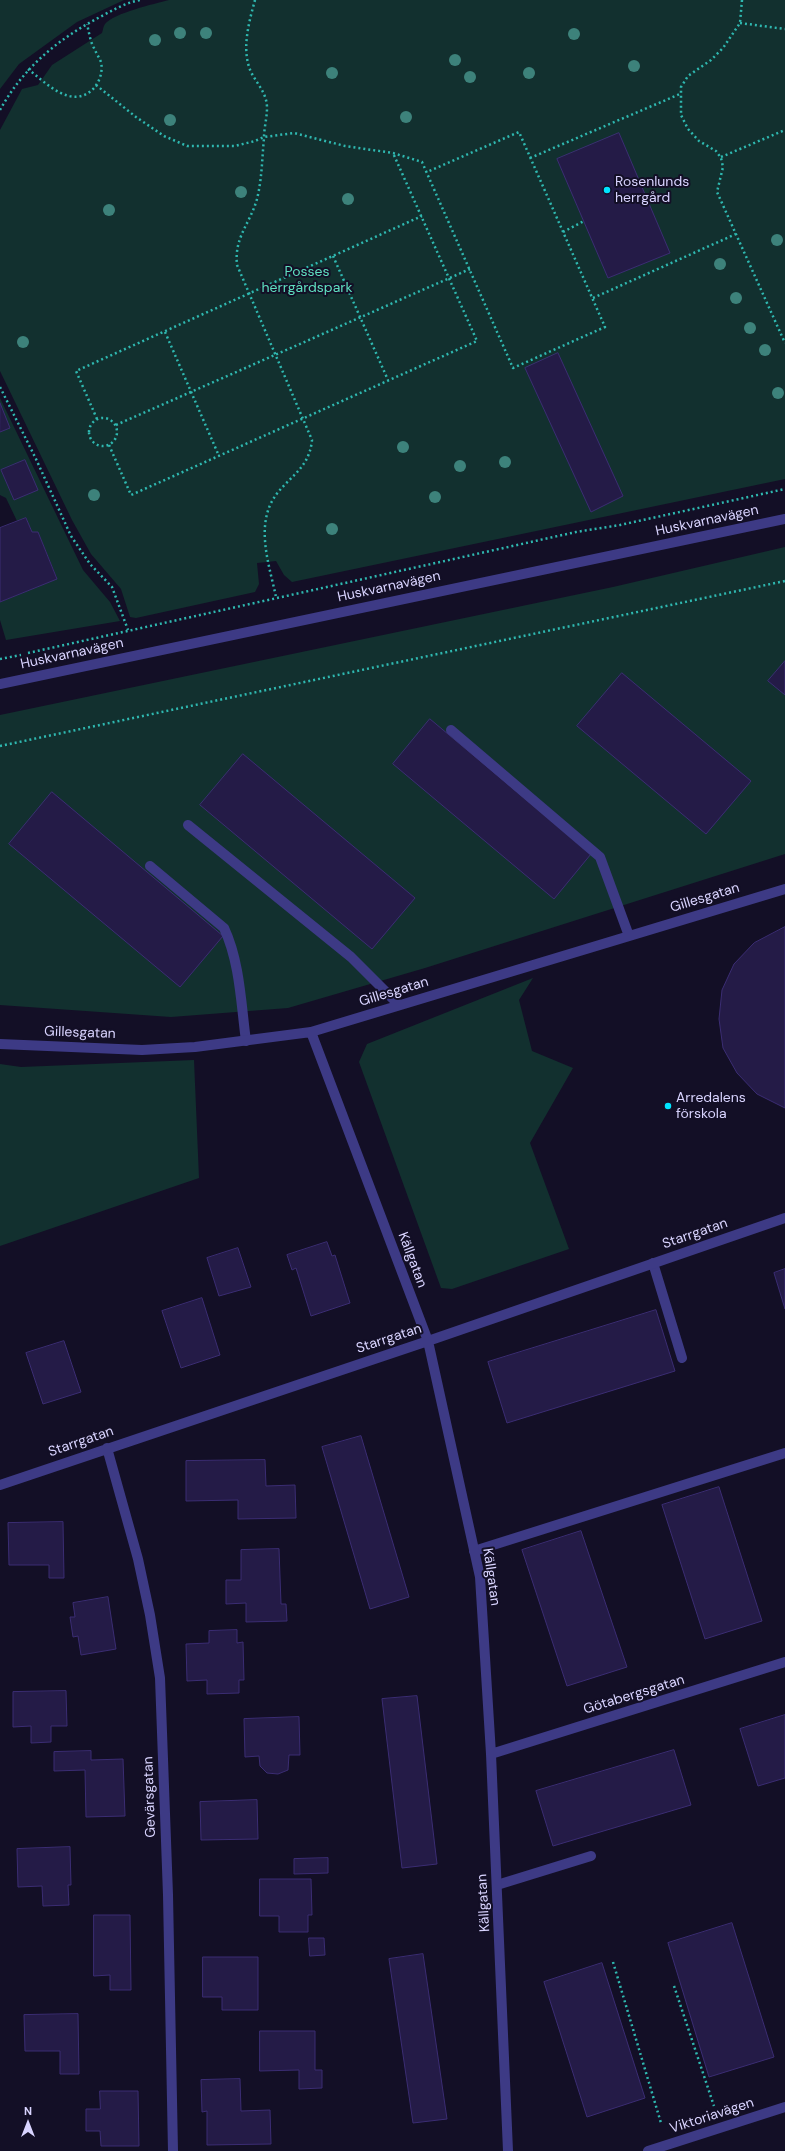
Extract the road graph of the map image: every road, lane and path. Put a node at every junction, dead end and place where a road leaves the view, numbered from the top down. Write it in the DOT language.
graph roads {
  1 [pos="140,0"];
  2 [pos="255,0"];
  3 [pos="742,0"];
  4 [pos="740,23"];
  5 [pos="87,24"];
  6 [pos="785,30"];
  7 [pos="28,69"];
  8 [pos="96,85"];
  9 [pos="680,94"];
  10 [pos="0,110"];
  11 [pos="785,130"];
  12 [pos="264,137"];
  13 [pos="393,153"];
  14 [pos="530,158"];
  15 [pos="721,158"];
  16 [pos="427,172"];
  17 [pos="422,216"];
  18 [pos="584,221"];
  19 [pos="563,232"];
  20 [pos="736,234"];
  21 [pos="333,256"];
  22 [pos="470,269"];
  23 [pos="449,278"];
  24 [pos="249,294"];
  25 [pos="593,298"];
  26 [pos="360,317"];
  27 [pos="165,332"];
  28 [pos="785,343"];
  29 [pos="276,355"];
  30 [pos="388,380"];
  31 [pos="0,387"];
  32 [pos="191,392"];
  33 [pos="303,418"];
  34 [pos="97,419"];
  35 [pos="116,425"];
  36 [pos="109,445"];
  37 [pos="219,456"];
  38 [pos="785,489"];
  39 [pos="785,519"];
  40 [pos="785,581"];
  41 [pos="276,597"];
  42 [pos="128,630"];
  43 [pos="0,659"];
  44 [pos="0,684"];
  45 [pos="451,730"];
  46 [pos="0,746"];
  47 [pos="188,825"];
  48 [pos="150,866"];
  49 [pos="785,889"];
  50 [pos="629,936"];
  51 [pos="399,1005"];
  52 [pos="311,1032"];
  53 [pos="246,1040"];
  54 [pos="0,1044"];
  55 [pos="785,1218"];
  56 [pos="653,1263"];
  57 [pos="428,1341"];
  58 [pos="682,1358"];
  59 [pos="107,1448"];
  60 [pos="785,1452"];
  61 [pos="0,1485"];
  62 [pos="474,1551"];
  63 [pos="785,1662"];
  64 [pos="491,1754"];
  65 [pos="591,1856"];
  66 [pos="497,1885"];
  67 [pos="613,1962"];
  68 [pos="674,1986"];
  69 [pos="785,2107"];
  70 [pos="721,2128"];
  71 [pos="668,2145"];
  72 [pos="173,2151"];
  73 [pos="508,2151"];
  74 [pos="648,2151"];
  1 -- 5 [label="path"];
  2 -- 12 [label="path"];
  3 -- 4 [label="path"];
  4 -- 6 [label="path"];
  4 -- 9 [label="path"];
  5 -- 7 [label="path"];
  5 -- 8 [label="path"];
  7 -- 8 [label="path"];
  7 -- 10 [label="path"];
  8 -- 12 [label="path"];
  9 -- 14 [label="path"];
  9 -- 15 [label="path"];
  11 -- 15 [label="path"];
  12 -- 13 [label="path"];
  12 -- 24 [label="path"];
  13 -- 16 [label="path"];
  13 -- 17 [label="path"];
  14 -- 16 [label="path"];
  14 -- 19 [label="path"];
  15 -- 20 [label="path"];
  16 -- 22 [label="path"];
  17 -- 21 [label="path"];
  17 -- 23 [label="path"];
  18 -- 19 [label="path"];
  19 -- 25 [label="path"];
  20 -- 25 [label="path"];
  20 -- 28 [label="path"];
  21 -- 24 [label="path"];
  21 -- 26 [label="path"];
  22 -- 23 [label="path"];
  22 -- 25 [label="path"];
  23 -- 26 [label="path"];
  23 -- 30 [label="path"];
  24 -- 27 [label="path"];
  24 -- 29 [label="path"];
  26 -- 29 [label="path"];
  26 -- 30 [label="path"];
  27 -- 32 [label="path"];
  27 -- 34 [label="path"];
  29 -- 32 [label="path"];
  29 -- 33 [label="path"];
  30 -- 33 [label="path"];
  31 -- 42 [label="path"];
  32 -- 35 [label="path"];
  32 -- 37 [label="path"];
  33 -- 37 [label="path"];
  33 -- 41 [label="path"];
  34 -- 35 [label="path"];
  34 -- 36 [label="path"];
  35 -- 36 [label="path"];
  36 -- 37 [label="path"];
  38 -- 41 [label="path"];
  39 -- 44 [label="street, Huskvarnavägen"];
  40 -- 46 [label="path"];
  41 -- 42 [label="path"];
  42 -- 43 [label="path"];
  45 -- 50 [label="street"];
  47 -- 51 [label="street"];
  48 -- 53 [label="street"];
  49 -- 50 [label="street, Gillesgatan"];
  50 -- 51 [label="street, Gillesgatan"];
  51 -- 52 [label="street, Gillesgatan"];
  52 -- 53 [label="street, Gillesgatan"];
  52 -- 57 [label="street, Källgatan"];
  53 -- 54 [label="street, Gillesgatan"];
  55 -- 56 [label="street, Starrgatan"];
  56 -- 57 [label="street, Starrgatan"];
  56 -- 58 [label="street"];
  57 -- 59 [label="street, Starrgatan"];
  57 -- 62 [label="street, Källgatan"];
  59 -- 61 [label="street, Starrgatan"];
  59 -- 72 [label="street, Gevärsgatan"];
  60 -- 62 [label="street"];
  62 -- 64 [label="street, Källgatan"];
  63 -- 64 [label="street, Götabergsgatan"];
  64 -- 66 [label="street, Källgatan"];
  65 -- 66 [label="street"];
  66 -- 73 [label="street, Källgatan"];
  67 -- 71 [label="path"];
  68 -- 70 [label="path"];
  69 -- 70 [label="street, Viktoriavägen"];
  70 -- 71 [label="street, Viktoriavägen"];
  71 -- 74 [label="street, Viktoriavägen"];
}
